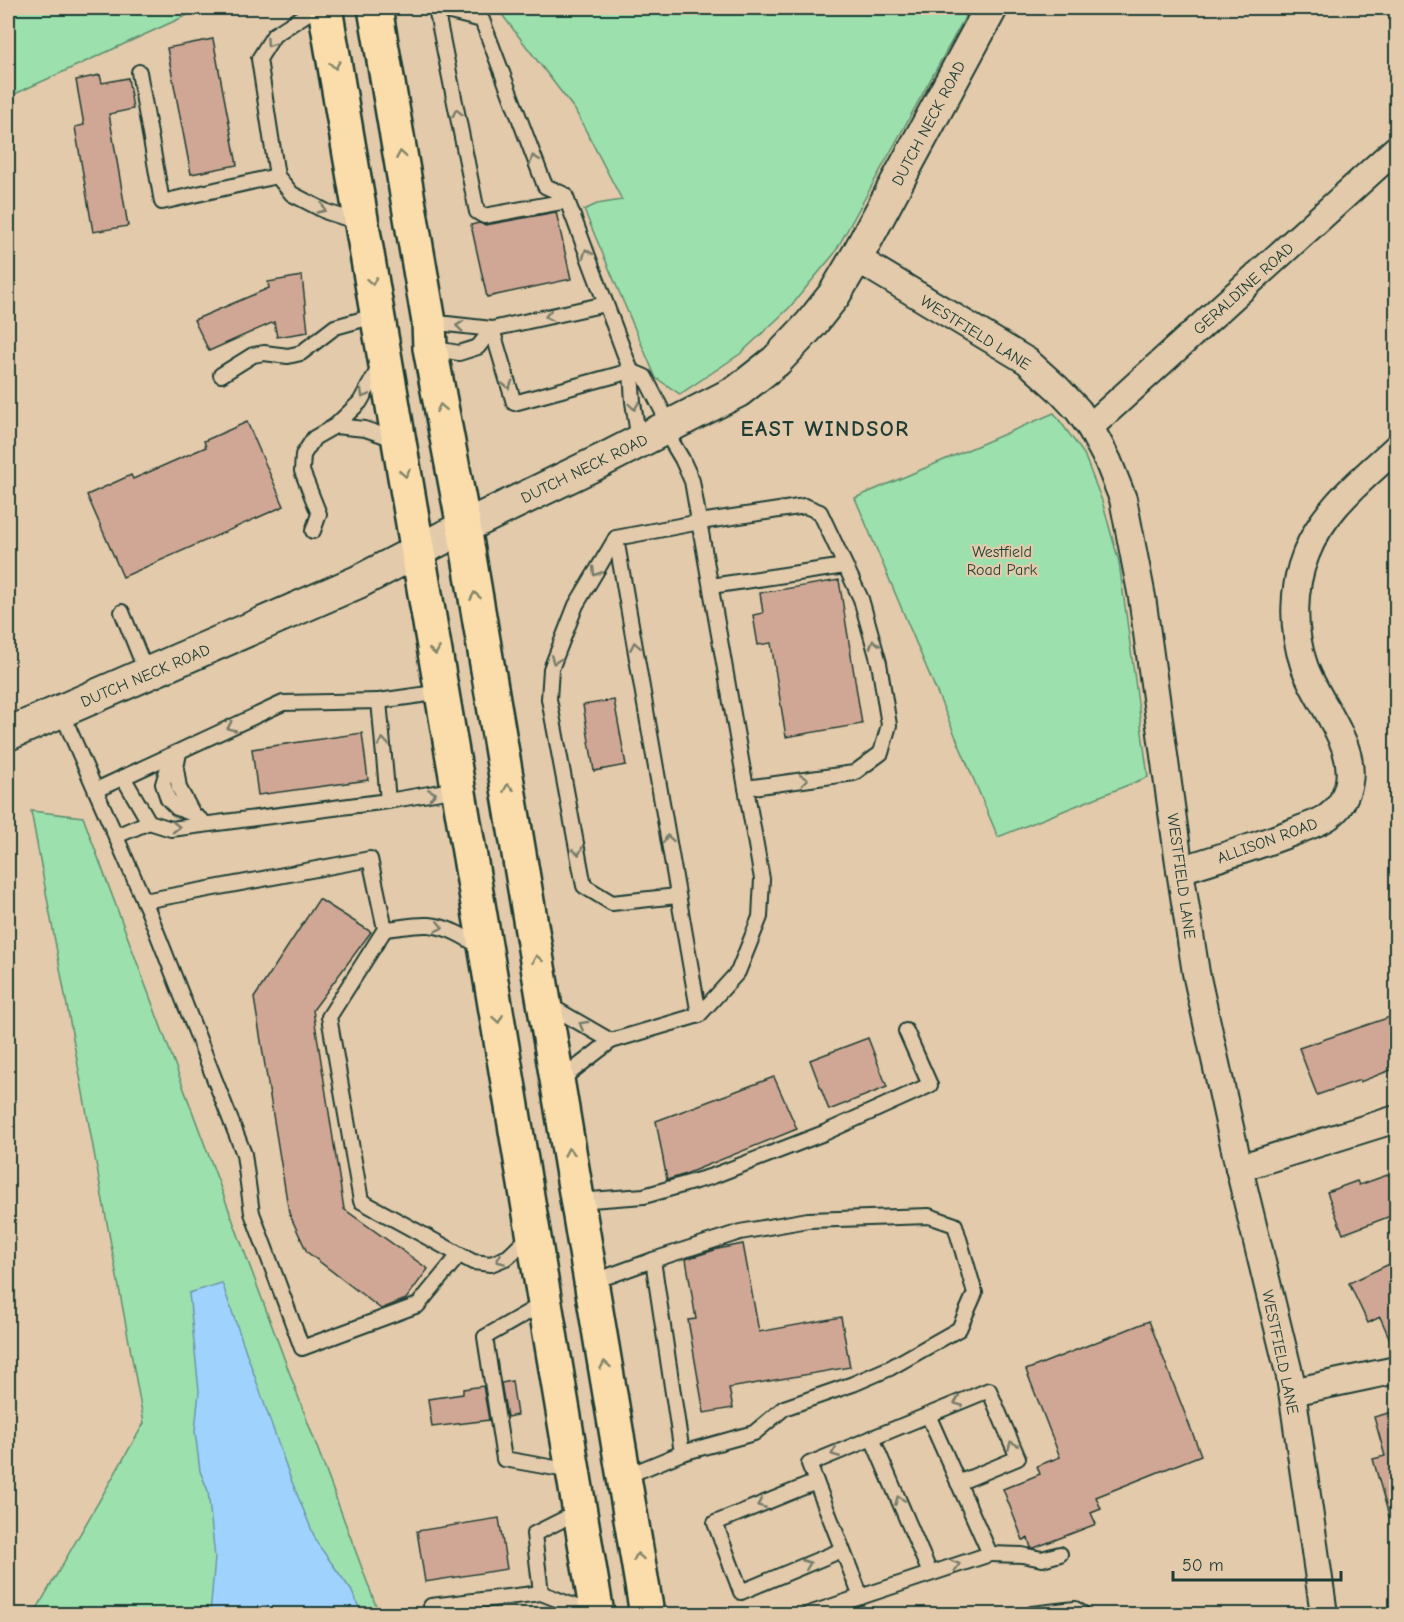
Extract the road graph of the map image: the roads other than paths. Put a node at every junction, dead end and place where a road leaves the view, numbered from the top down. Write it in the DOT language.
graph roads {
  1 [pos="316,8"];
  2 [pos="326,8"];
  3 [pos="375,8"];
  4 [pos="435,8"];
  5 [pos="991,8"];
  6 [pos="139,72"];
  7 [pos="1396,150"];
  8 [pos="277,176"];
  9 [pos="567,201"];
  10 [pos="362,223"];
  11 [pos="856,258"];
  12 [pos="606,304"];
  13 [pos="378,315"];
  14 [pos="492,328"];
  15 [pos="429,335"];
  16 [pos="385,357"];
  17 [pos="631,371"];
  18 [pos="221,375"];
  19 [pos="335,426"];
  20 [pos="1090,427"];
  21 [pos="658,432"];
  22 [pos="399,440"];
  23 [pos="1396,448"];
  24 [pos="700,522"];
  25 [pos="464,527"];
  26 [pos="313,531"];
  27 [pos="616,538"];
  28 [pos="418,552"];
  29 [pos="845,566"];
  30 [pos="711,586"];
  31 [pos="122,612"];
  32 [pos="147,674"];
  33 [pos="442,692"];
  34 [pos="379,701"];
  35 [pos="61,711"];
  36 [pos="8,734"];
  37 [pos="179,751"];
  38 [pos="123,777"];
  39 [pos="746,788"];
  40 [pos="458,789"];
  41 [pos="96,790"];
  42 [pos="388,801"];
  43 [pos="149,822"];
  44 [pos="206,824"];
  45 [pos="116,836"];
  46 [pos="1180,870"];
  47 [pos="677,896"];
  48 [pos="144,901"];
  49 [pos="385,929"];
  50 [pos="486,951"];
  51 [pos="544,1003"];
  52 [pos="699,1015"];
  53 [pos="906,1031"];
  54 [pos="611,1041"];
  55 [pos="558,1083"];
  56 [pos="1396,1119"];
  57 [pos="1239,1168"];
  58 [pos="578,1201"];
  59 [pos="534,1233"];
  60 [pos="459,1255"];
  61 [pos="653,1260"];
  62 [pos="591,1282"];
  63 [pos="545,1302"];
  64 [pos="1396,1370"];
  65 [pos="1292,1392"];
  66 [pos="928,1415"];
  67 [pos="872,1438"];
  68 [pos="682,1453"];
  69 [pos="574,1472"];
  70 [pos="624,1478"];
  71 [pos="816,1482"];
  72 [pos="958,1483"];
  73 [pos="580,1511"];
  74 [pos="842,1550"];
  75 [pos="990,1554"];
  76 [pos="1060,1554"];
  77 [pos="930,1573"];
  78 [pos="541,1593"];
  79 [pos="861,1597"];
  80 [pos="431,1606"];
  81 [pos="597,1614"];
  82 [pos="647,1614"];
  83 [pos="809,1614"];
  84 [pos="1032,1614"];
  85 [pos="1083,1614"];
  86 [pos="1324,1614"];
  1 -- 8 [label="lane, one-way"];
  2 -- 10 [label="highway, one-way"];
  15 -- 3 [label="highway, one-way"];
  9 -- 4 [label="lane, one-way"];
  9 -- 4 [label="lane, one-way"];
  5 -- 11 [label="street, DUTCH NECK ROAD"];
  6 -- 8 [label="lane"];
  7 -- 20 [label="street, GERALDINE ROAD"];
  8 -- 10 [label="lane, one-way"];
  12 -- 9 [label="lane, one-way"];
  10 -- 13 [label="highway, one-way"];
  11 -- 20 [label="street, WESTFIELD LANE"];
  11 -- 21 [label="street, DUTCH NECK ROAD"];
  12 -- 14 [label="lane, one-way"];
  12 -- 17 [label="lane"];
  13 -- 16 [label="highway"];
  13 -- 18 [label="lane"];
  14 -- 15 [label="lane, one-way"];
  14 -- 15 [label="lane"];
  14 -- 17 [label="lane, one-way"];
  25 -- 15 [label="highway, one-way"];
  16 -- 19 [label="lane, one-way"];
  16 -- 22 [label="highway"];
  17 -- 21 [label="lane, one-way"];
  17 -- 21 [label="lane"];
  19 -- 22 [label="lane"];
  19 -- 26 [label="lane"];
  20 -- 46 [label="street, WESTFIELD LANE"];
  21 -- 24 [label="lane"];
  21 -- 25 [label="street, DUTCH NECK ROAD"];
  22 -- 28 [label="highway, one-way"];
  23 -- 46 [label="street, ALLISON ROAD"];
  24 -- 27 [label="lane"];
  24 -- 29 [label="lane"];
  24 -- 30 [label="lane"];
  25 -- 28 [label="street, DUTCH NECK ROAD"];
  51 -- 25 [label="highway, one-way"];
  47 -- 27 [label="lane, one-way"];
  27 -- 47 [label="lane, one-way"];
  28 -- 32 [label="street, DUTCH NECK ROAD"];
  28 -- 33 [label="highway, one-way"];
  29 -- 30 [label="lane"];
  39 -- 29 [label="lane, one-way"];
  30 -- 39 [label="lane"];
  31 -- 32 [label="lane"];
  32 -- 35 [label="street, DUTCH NECK ROAD"];
  33 -- 34 [label="lane"];
  33 -- 40 [label="highway"];
  34 -- 37 [label="lane, one-way"];
  42 -- 34 [label="lane, one-way"];
  35 -- 36 [label="street, DUTCH NECK ROAD"];
  35 -- 41 [label="lane"];
  37 -- 38 [label="lane"];
  37 -- 44 [label="lane"];
  38 -- 41 [label="lane"];
  38 -- 43 [label="lane"];
  39 -- 52 [label="lane"];
  42 -- 40 [label="lane, one-way"];
  40 -- 50 [label="highway"];
  41 -- 45 [label="lane"];
  42 -- 44 [label="lane"];
  43 -- 44 [label="lane, one-way"];
  43 -- 45 [label="lane"];
  45 -- 48 [label="lane"];
  46 -- 57 [label="street, WESTFIELD LANE"];
  47 -- 52 [label="lane"];
  48 -- 49 [label="lane"];
  48 -- 60 [label="lane"];
  49 -- 50 [label="lane, one-way"];
  49 -- 60 [label="lane"];
  50 -- 59 [label="highway, one-way"];
  54 -- 51 [label="lane, one-way"];
  51 -- 55 [label="highway"];
  52 -- 54 [label="lane"];
  53 -- 58 [label="lane"];
  54 -- 55 [label="lane"];
  58 -- 55 [label="highway, one-way"];
  56 -- 57 [label="street"];
  57 -- 65 [label="street, WESTFIELD LANE"];
  58 -- 62 [label="highway"];
  59 -- 60 [label="lane, one-way"];
  59 -- 63 [label="highway"];
  61 -- 62 [label="lane"];
  61 -- 68 [label="lane"];
  61 -- 68 [label="lane"];
  70 -- 62 [label="highway, one-way"];
  63 -- 69 [label="highway"];
  63 -- 69 [label="lane"];
  64 -- 65 [label="street"];
  65 -- 86 [label="street, WESTFIELD LANE"];
  66 -- 67 [label="lane"];
  66 -- 72 [label="lane"];
  72 -- 66 [label="lane, one-way"];
  67 -- 71 [label="lane, one-way"];
  77 -- 67 [label="lane, one-way"];
  68 -- 70 [label="lane"];
  69 -- 73 [label="highway"];
  82 -- 70 [label="highway, one-way"];
  71 -- 74 [label="lane"];
  71 -- 74 [label="lane, one-way"];
  72 -- 75 [label="lane"];
  73 -- 78 [label="lane"];
  73 -- 81 [label="highway"];
  74 -- 79 [label="lane"];
  75 -- 76 [label="lane"];
  77 -- 75 [label="lane, one-way"];
  77 -- 79 [label="lane"];
  78 -- 80 [label="lane"];
  78 -- 81 [label="lane"];
  79 -- 83 [label="lane"];
  84 -- 85 [label="lane"];
}
